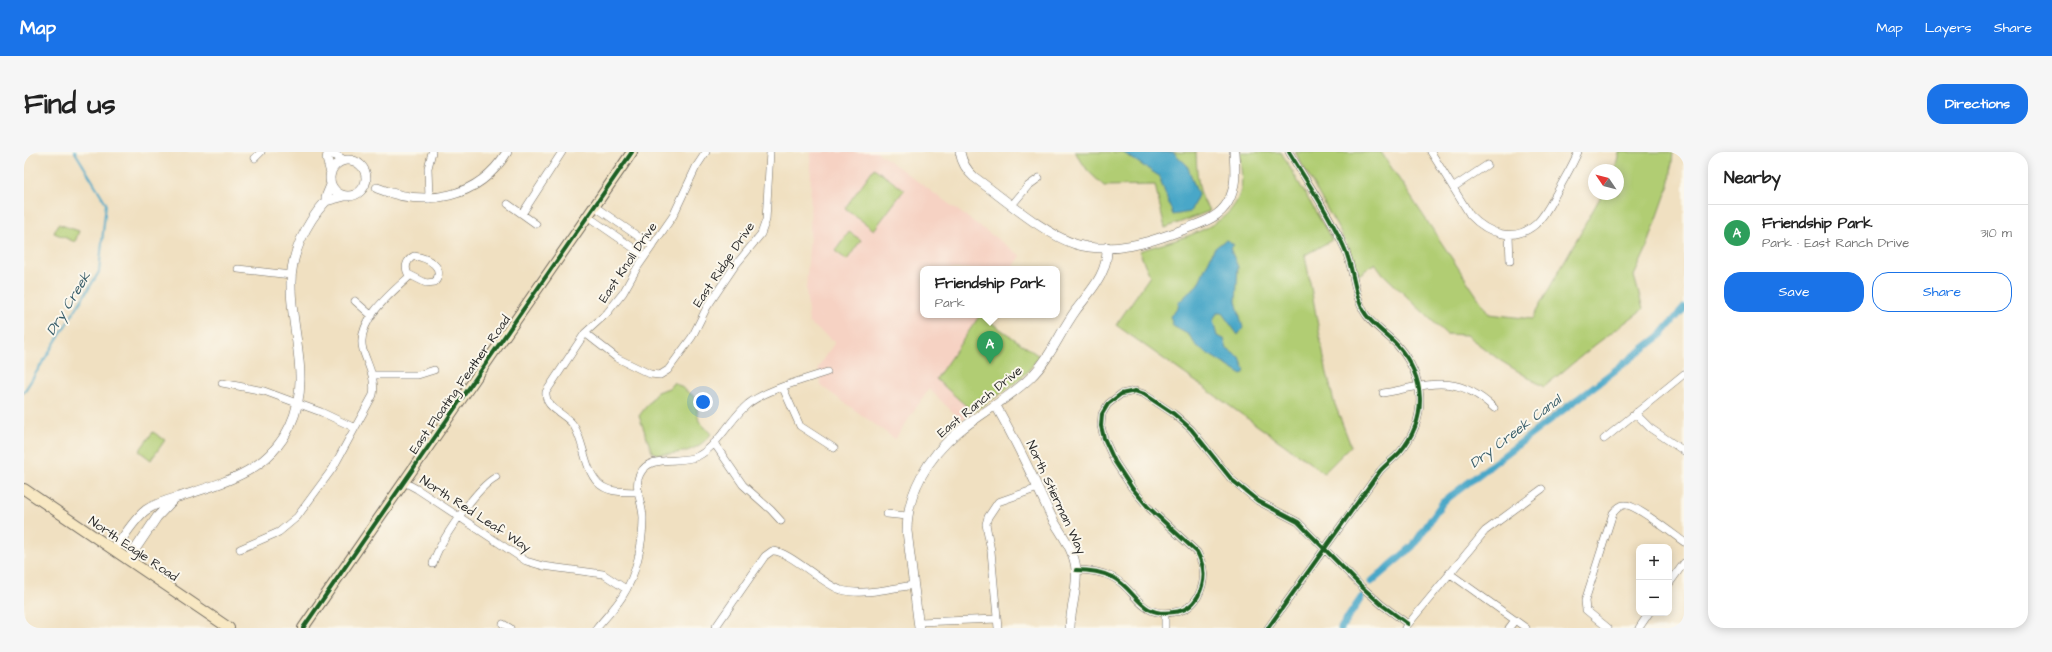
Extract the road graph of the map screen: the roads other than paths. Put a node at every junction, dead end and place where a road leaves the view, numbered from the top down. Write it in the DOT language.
graph roads {
  1 [pos="261,152"];
  2 [pos="432,152"];
  3 [pos="507,152"];
  4 [pos="562,152"];
  5 [pos="632,152"];
  6 [pos="706,152"];
  7 [pos="770,152"];
  8 [pos="960,152"];
  9 [pos="1234,152"];
  10 [pos="1289,152"];
  11 [pos="1431,152"];
  12 [pos="1578,152"];
  13 [pos="327,153"];
  14 [pos="256,158"];
  15 [pos="343,160"];
  16 [pos="1487,165"];
  17 [pos="330,173"];
  18 [pos="367,174"];
  19 [pos="1039,178"];
  20 [pos="331,185"];
  21 [pos="1454,187"];
  22 [pos="377,188"];
  23 [pos="361,191"];
  24 [pos="345,196"];
  25 [pos="429,199"];
  26 [pos="326,201"];
  27 [pos="508,204"];
  28 [pos="1012,205"];
  29 [pos="594,206"];
  30 [pos="522,214"];
  31 [pos="587,216"];
  32 [pos="536,224"];
  33 [pos="1509,235"];
  34 [pos="652,246"];
  35 [pos="1108,247"];
  36 [pos="645,256"];
  37 [pos="1510,261"];
  38 [pos="238,269"];
  39 [pos="291,275"];
  40 [pos="410,276"];
  41 [pos="355,301"];
  42 [pos="372,316"];
  43 [pos="585,333"];
  44 [pos="434,370"];
  45 [pos="826,372"];
  46 [pos="1684,374"];
  47 [pos="373,375"];
  48 [pos="222,383"];
  49 [pos="1420,387"];
  50 [pos="783,388"];
  51 [pos="1383,393"];
  52 [pos="298,404"];
  53 [pos="996,406"];
  54 [pos="1494,408"];
  55 [pos="1636,413"];
  56 [pos="355,428"];
  57 [pos="1604,439"];
  58 [pos="714,443"];
  59 [pos="834,448"];
  60 [pos="1684,452"];
  61 [pos="496,477"];
  62 [pos="404,482"];
  63 [pos="1038,488"];
  64 [pos="24,489"];
  65 [pos="1542,489"];
  66 [pos="639,492"];
  67 [pos="175,498"];
  68 [pos="887,514"];
  69 [pos="907,516"];
  70 [pos="460,518"];
  71 [pos="781,521"];
  72 [pos="1684,542"];
  73 [pos="240,549"];
  74 [pos="1323,549"];
  75 [pos="114,550"];
  76 [pos="128,560"];
  77 [pos="1684,563"];
  78 [pos="433,564"];
  79 [pos="1076,570"];
  80 [pos="1449,573"];
  81 [pos="1672,580"];
  82 [pos="914,585"];
  83 [pos="626,589"];
  84 [pos="1165,614"];
  85 [pos="1647,616"];
  86 [pos="997,619"];
  87 [pos="1515,620"];
  88 [pos="503,624"];
  89 [pos="919,625"];
  90 [pos="1407,626"];
  91 [pos="229,628"];
  92 [pos="303,628"];
  93 [pos="510,628"];
  94 [pos="597,628"];
  95 [pos="715,628"];
  96 [pos="998,628"];
  97 [pos="1070,628"];
  98 [pos="1165,628"];
  99 [pos="1268,628"];
  100 [pos="1509,628"];
  101 [pos="1526,628"];
  102 [pos="1608,628"];
  103 [pos="1639,628"];
  1 -- 14 [label="street"];
  2 -- 25 [label="street"];
  3 -- 25 [label="street"];
  4 -- 30 [label="street"];
  5 -- 29 [label="main road, East Floating Feather Road"];
  6 -- 34 [label="street, East Knoll Drive"];
  7 -- 43 [label="street, East Ridge Drive"];
  8 -- 28 [label="street"];
  9 -- 35 [label="street"];
  10 -- 49 [label="street"];
  11 -- 21 [label="street"];
  12 -- 33 [label="street"];
  13 -- 15 [label="street"];
  13 -- 17 [label="street"];
  15 -- 17 [label="street"];
  15 -- 18 [label="street"];
  16 -- 21 [label="street"];
  17 -- 20 [label="street"];
  18 -- 22 [label="street"];
  18 -- 23 [label="street"];
  19 -- 28 [label="street"];
  20 -- 24 [label="street"];
  20 -- 26 [label="street"];
  21 -- 33 [label="street"];
  22 -- 23 [label="street"];
  22 -- 25 [label="street"];
  23 -- 24 [label="street"];
  24 -- 26 [label="street"];
  26 -- 39 [label="street"];
  27 -- 30 [label="street"];
  28 -- 35 [label="street"];
  29 -- 31 [label="main road, East Floating Feather Road"];
  29 -- 34 [label="street"];
  30 -- 32 [label="street"];
  31 -- 36 [label="street"];
  31 -- 62 [label="main road, East Floating Feather Road"];
  33 -- 37 [label="street"];
  34 -- 36 [label="street, East Knoll Drive"];
  35 -- 53 [label="street, East Ranch Drive"];
  36 -- 43 [label="street, East Knoll Drive"];
  38 -- 39 [label="street"];
  39 -- 52 [label="street"];
  40 -- 40 [label="street"];
  40 -- 42 [label="street"];
  41 -- 42 [label="street"];
  42 -- 47 [label="street"];
  43 -- 66 [label="street, East Knoll Drive"];
  44 -- 47 [label="street"];
  45 -- 50 [label="street"];
  46 -- 55 [label="street"];
  47 -- 56 [label="street"];
  48 -- 52 [label="street"];
  49 -- 51 [label="street"];
  49 -- 54 [label="street"];
  49 -- 74 [label="street"];
  50 -- 58 [label="street"];
  50 -- 59 [label="street"];
  52 -- 56 [label="street"];
  52 -- 67 [label="street"];
  53 -- 63 [label="street, North Stierman Way"];
  53 -- 69 [label="street, East Ranch Drive"];
  55 -- 57 [label="street"];
  55 -- 60 [label="street"];
  56 -- 73 [label="street"];
  58 -- 66 [label="street"];
  58 -- 71 [label="street"];
  61 -- 70 [label="street"];
  62 -- 70 [label="street, North Red Leaf Way"];
  62 -- 92 [label="main road, East Floating Feather Road"];
  63 -- 79 [label="street, North Stierman Way"];
  63 -- 86 [label="street"];
  64 -- 75 [label="main road, North Eagle Road"];
  65 -- 80 [label="street"];
  66 -- 83 [label="street"];
  67 -- 75 [label="street"];
  67 -- 76 [label="street"];
  68 -- 69 [label="street"];
  69 -- 82 [label="street, East Ranch Drive"];
  70 -- 78 [label="street"];
  70 -- 83 [label="street, North Red Leaf Way"];
  72 -- 102 [label="street"];
  74 -- 84 [label="street"];
  74 -- 90 [label="street"];
  74 -- 99 [label="street"];
  75 -- 76 [label="main road, North Eagle Road"];
  76 -- 91 [label="main road, North Eagle Road"];
  77 -- 81 [label="street"];
  79 -- 84 [label="street"];
  79 -- 97 [label="street, North Stierman Way"];
  80 -- 87 [label="street"];
  80 -- 90 [label="street"];
  82 -- 89 [label="street, East Ranch Drive"];
  82 -- 95 [label="street"];
  83 -- 94 [label="street"];
  84 -- 98 [label="street"];
  85 -- 103 [label="street"];
  86 -- 89 [label="street"];
  86 -- 96 [label="street"];
  87 -- 100 [label="street"];
  87 -- 101 [label="street"];
  88 -- 93 [label="street"];
}
